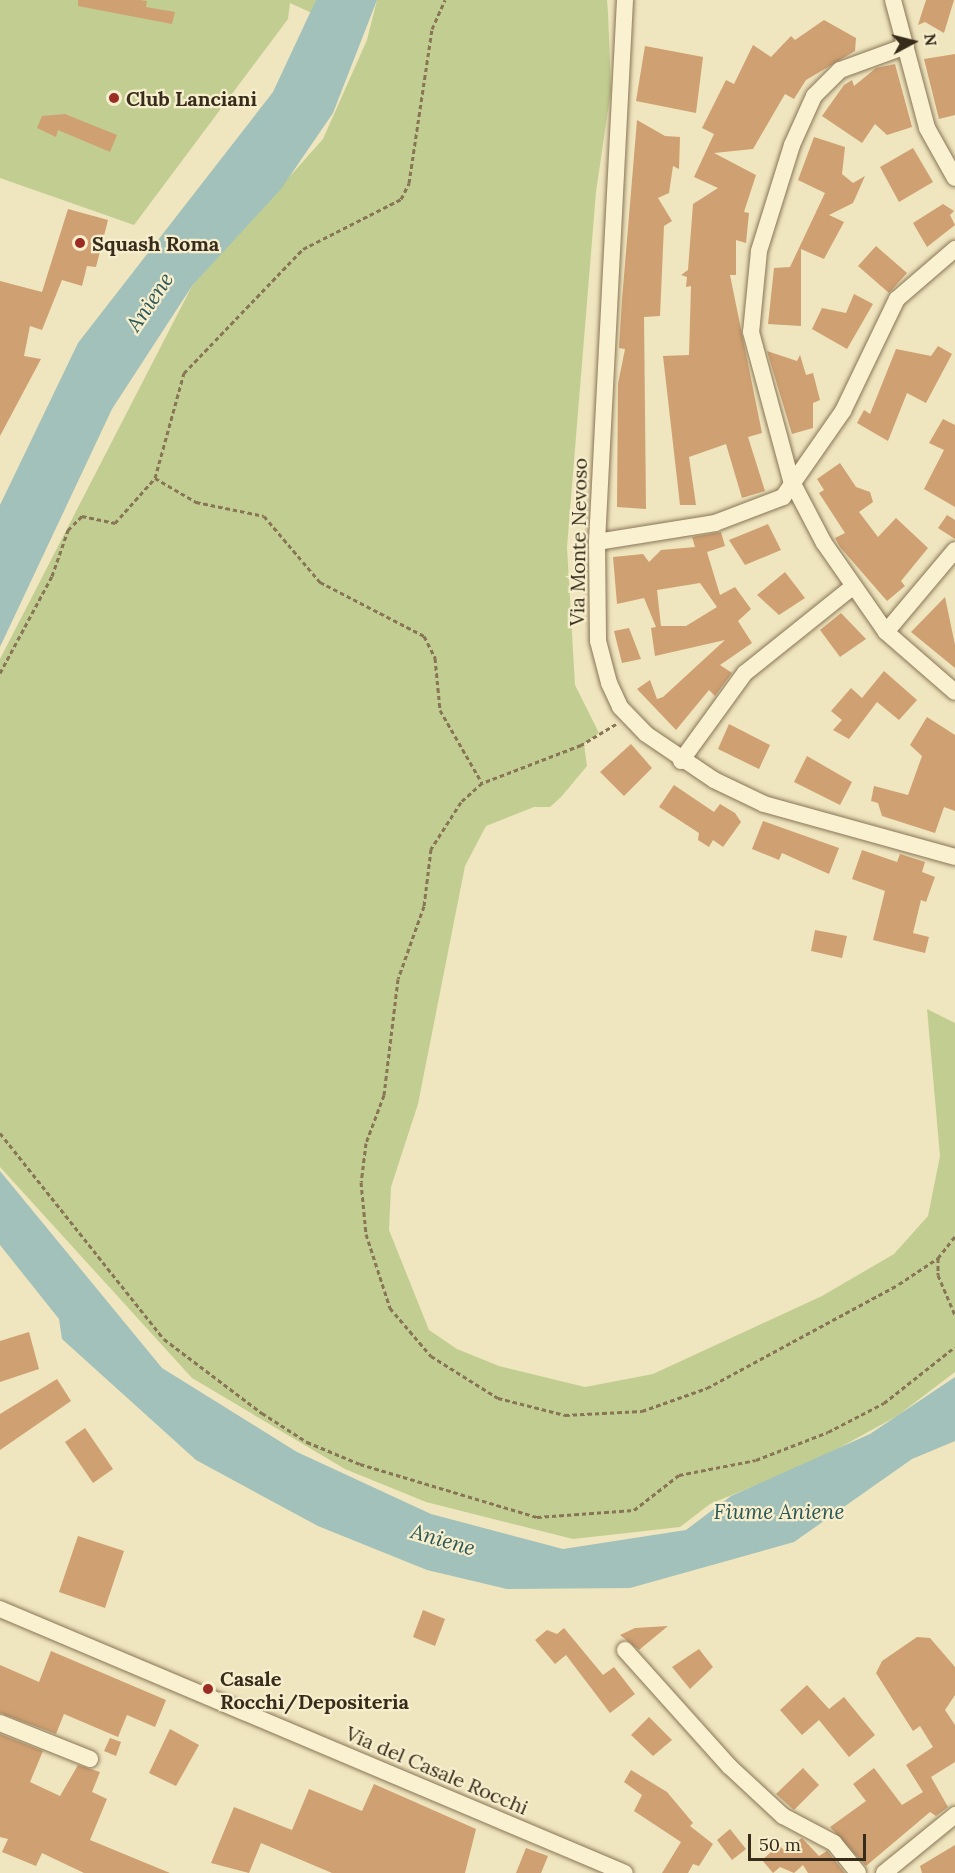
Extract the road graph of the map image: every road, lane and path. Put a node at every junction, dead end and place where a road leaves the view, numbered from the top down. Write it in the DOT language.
graph roads {
  1 [pos="445,0"];
  2 [pos="625,0"];
  3 [pos="893,0"];
  4 [pos="906,46"];
  5 [pos="955,178"];
  6 [pos="955,249"];
  7 [pos="155,478"];
  8 [pos="791,480"];
  9 [pos="597,542"];
  10 [pos="955,550"];
  11 [pos="851,588"];
  12 [pos="886,632"];
  13 [pos="0,673"];
  14 [pos="955,692"];
  15 [pos="629,718"];
  16 [pos="681,761"];
  17 [pos="482,783"];
  18 [pos="955,857"];
  19 [pos="0,1133"];
  20 [pos="955,1236"];
  21 [pos="938,1258"];
  22 [pos="955,1315"];
  23 [pos="955,1347"];
  24 [pos="0,1609"];
  25 [pos="625,1650"];
  26 [pos="0,1723"];
  27 [pos="90,1759"];
  28 [pos="955,1815"];
  29 [pos="625,1873"];
  30 [pos="858,1873"];
  31 [pos="884,1873"];
  1 -- 7 [label="path"];
  2 -- 9 [label="street, Via Monte Nevoso"];
  3 -- 4 [label="street"];
  4 -- 5 [label="street"];
  4 -- 8 [label="street"];
  6 -- 8 [label="street"];
  7 -- 13 [label="path"];
  7 -- 17 [label="path"];
  8 -- 9 [label="street"];
  8 -- 11 [label="street"];
  9 -- 15 [label="street, Via Monte Nevoso"];
  10 -- 12 [label="street"];
  11 -- 12 [label="street"];
  11 -- 16 [label="street"];
  12 -- 14 [label="street"];
  15 -- 16 [label="street, Via Monte Nevoso"];
  15 -- 17 [label="path"];
  16 -- 18 [label="street, Via Monte Nevoso"];
  17 -- 21 [label="path"];
  19 -- 23 [label="path"];
  20 -- 21 [label="path"];
  21 -- 22 [label="path"];
  24 -- 29 [label="street, Via del Casale Rocchi"];
  25 -- 30 [label="street"];
  26 -- 27 [label="street"];
  28 -- 31 [label="street"];
}
